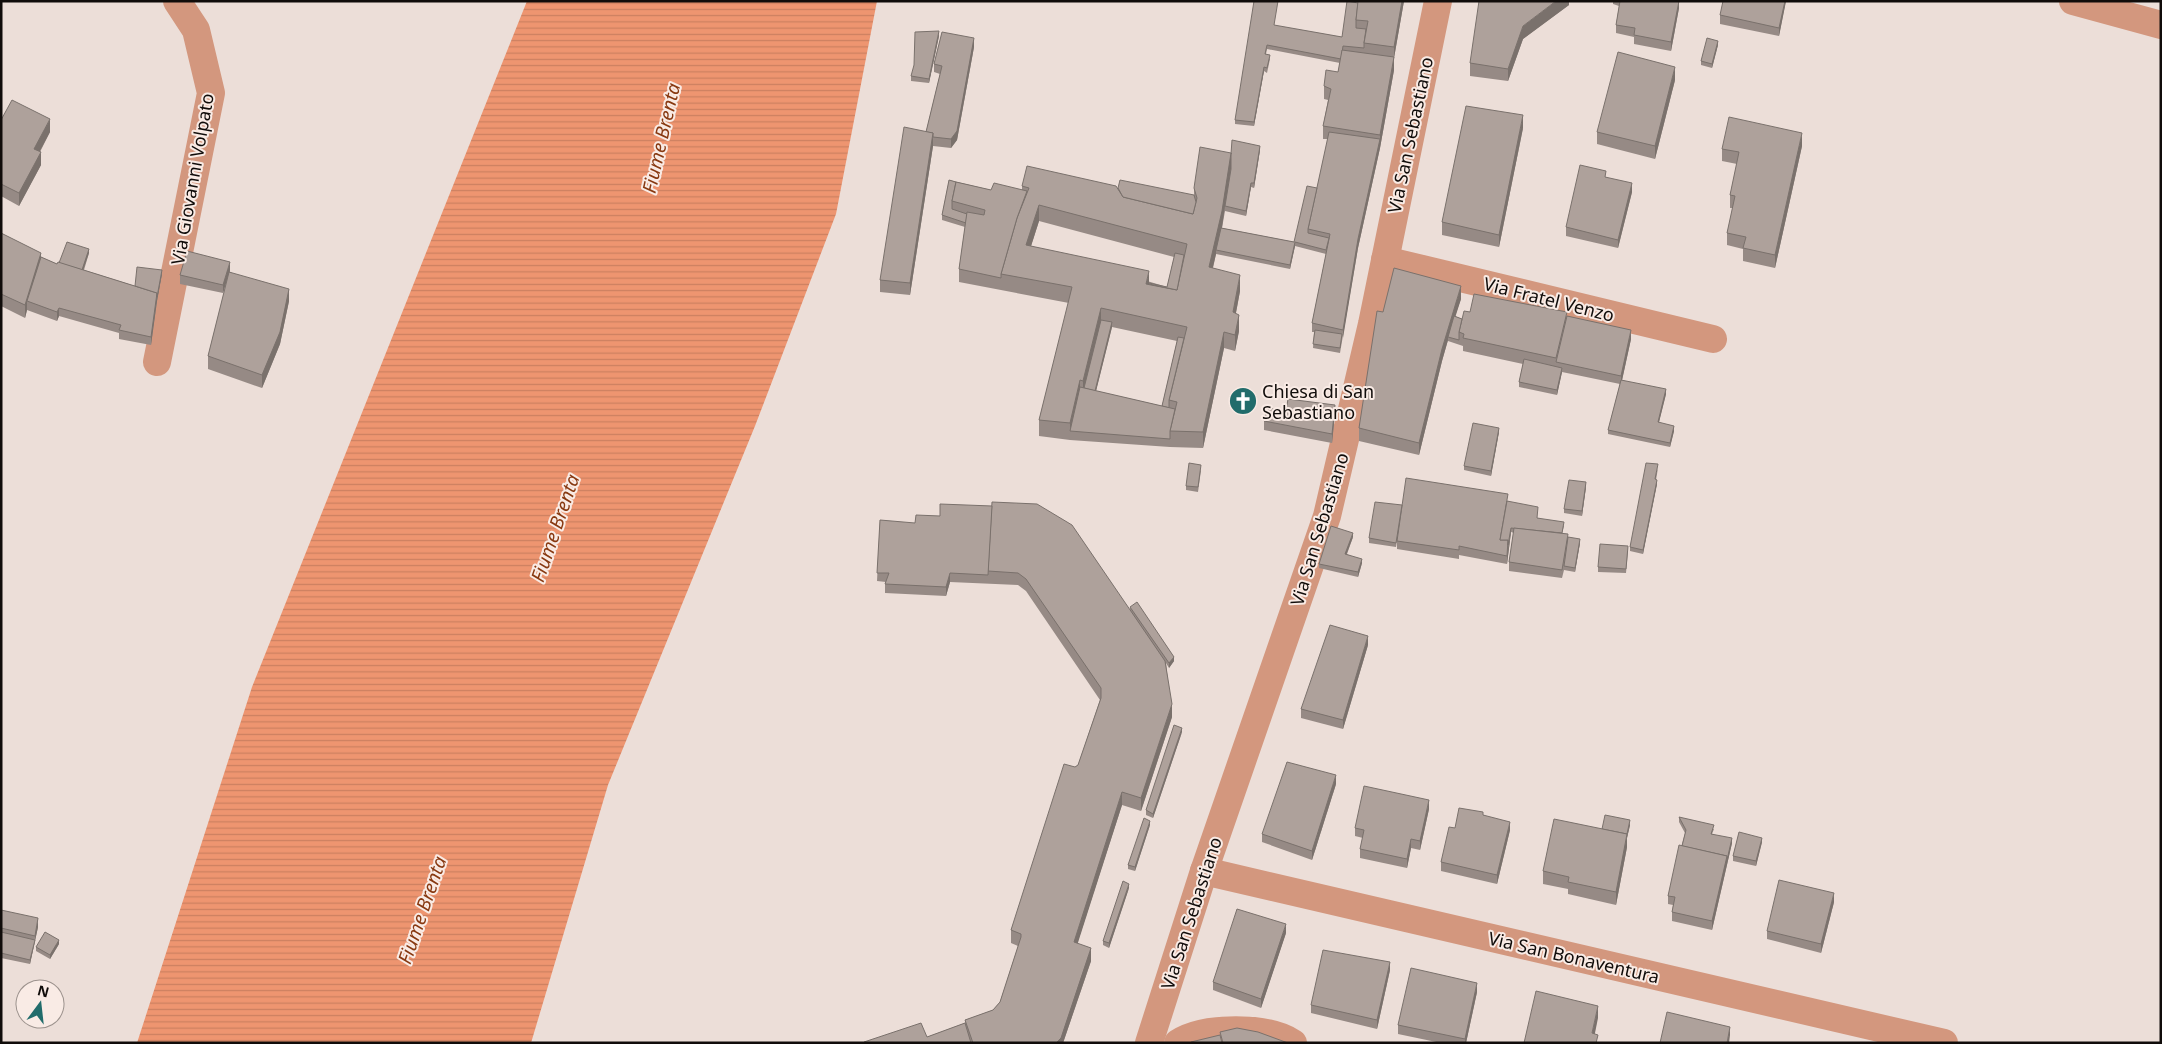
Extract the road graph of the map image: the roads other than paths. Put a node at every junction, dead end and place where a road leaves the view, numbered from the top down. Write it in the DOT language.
graph roads {
  1 [pos="177,1"];
  2 [pos="1438,1"];
  3 [pos="2073,1"];
  4 [pos="2161,25"];
  5 [pos="1385,260"];
  6 [pos="1714,339"];
  7 [pos="157,362"];
  8 [pos="1204,871"];
  9 [pos="1149,1043"];
  10 [pos="1178,1043"];
  11 [pos="1293,1043"];
  12 [pos="1944,1043"];
  1 -- 7 [label="street, Via Giovanni Volpato"];
  2 -- 5 [label="street, Via San Sebastiano"];
  3 -- 4 [label="street"];
  5 -- 6 [label="street, Via Fratel Venzo"];
  5 -- 8 [label="street, Via San Sebastiano"];
  8 -- 9 [label="street, Via San Sebastiano"];
  8 -- 12 [label="street, Via San Bonaventura"];
  10 -- 11 [label="street"];
}
